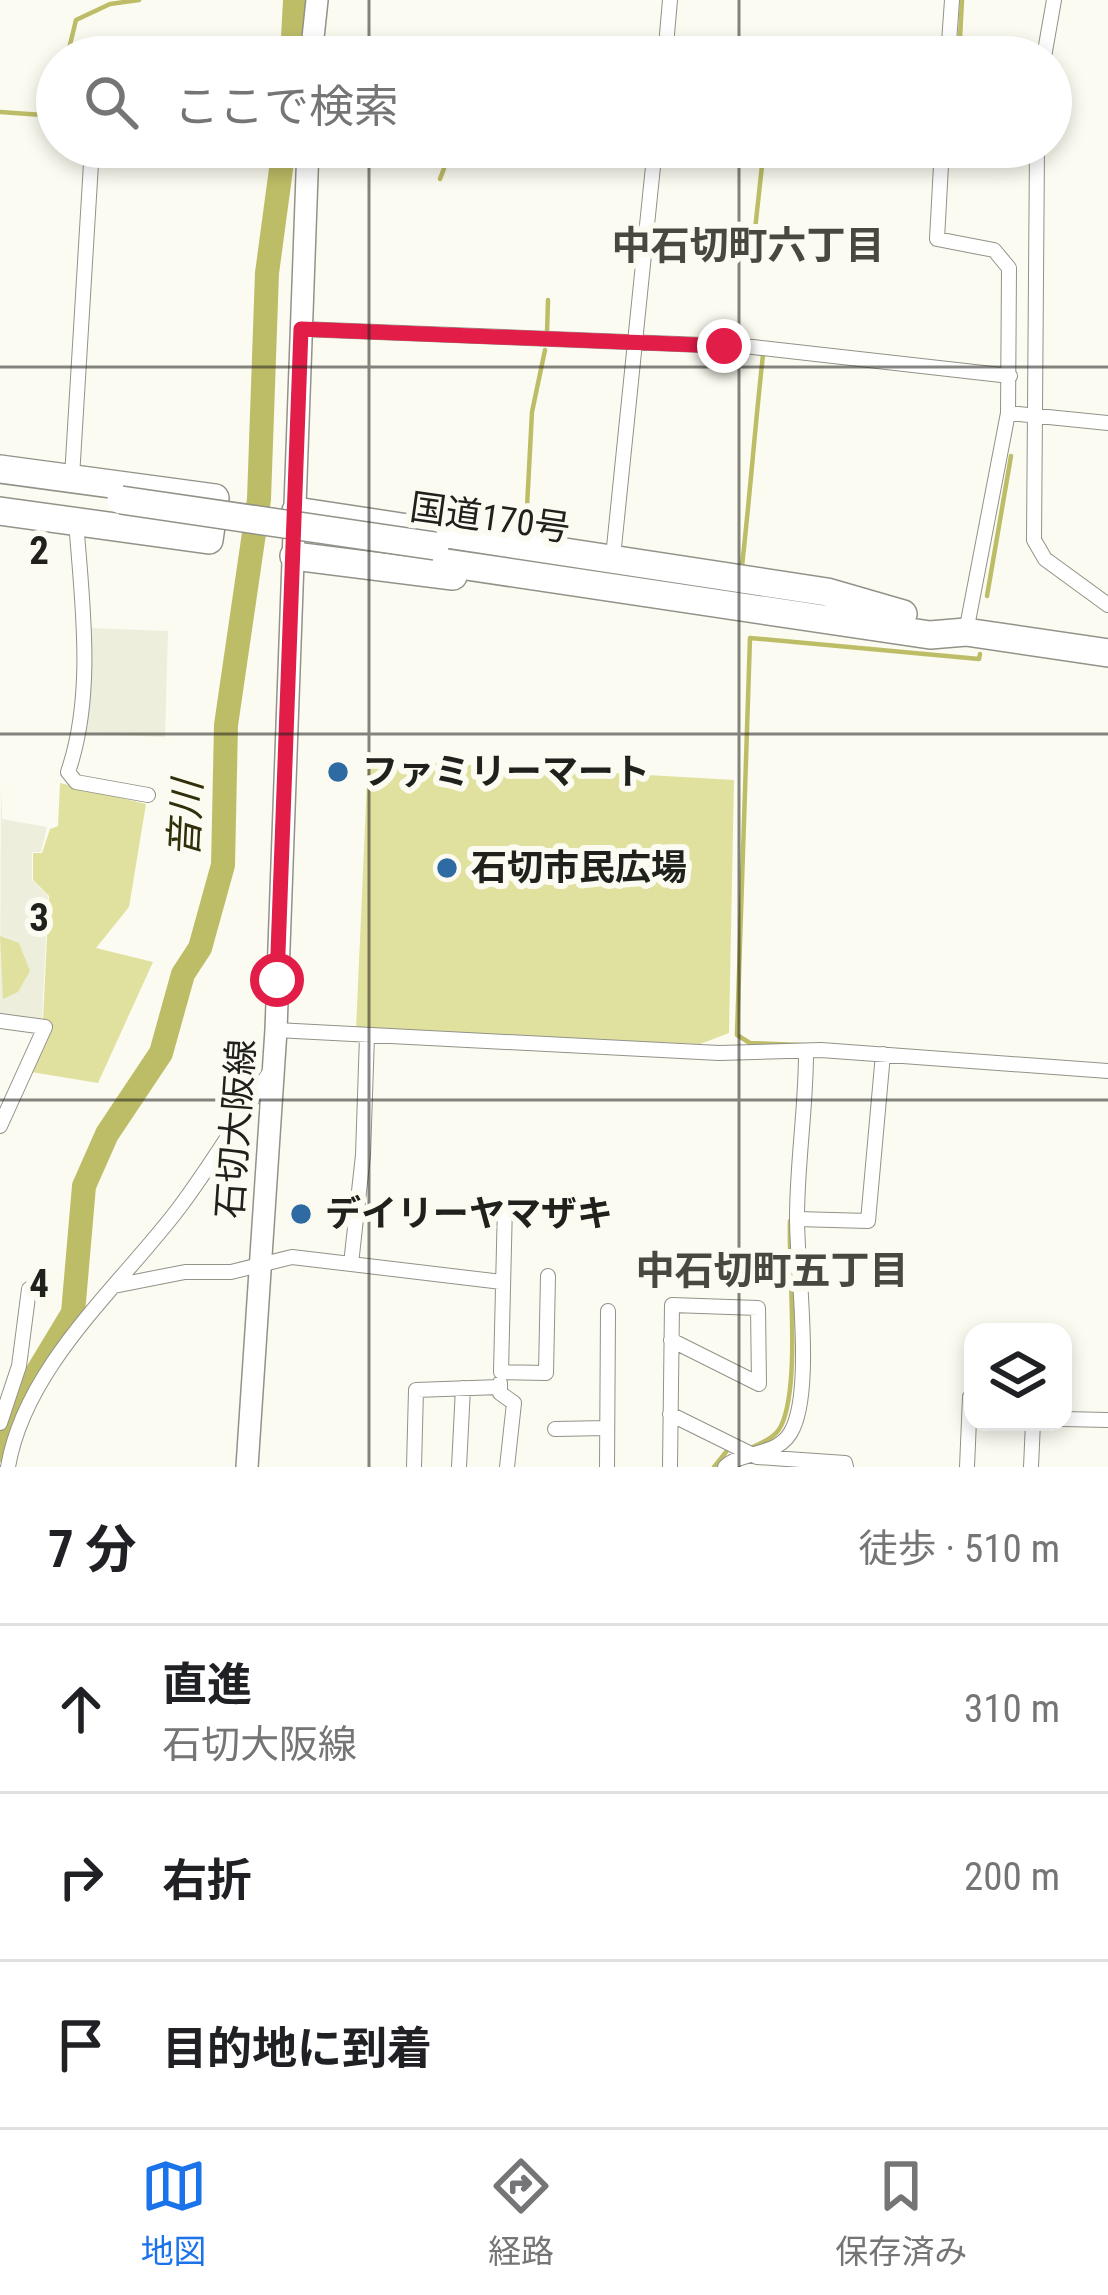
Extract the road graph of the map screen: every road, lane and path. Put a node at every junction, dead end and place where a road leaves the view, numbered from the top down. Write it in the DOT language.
graph roads {
  1 [pos="317,0"];
  2 [pos="670,0"];
  3 [pos="952,0"];
  4 [pos="1054,0"];
  5 [pos="313,36"];
  6 [pos="666,36"];
  7 [pos="949,36"];
  8 [pos="1048,36"];
  9 [pos="91,168"];
  10 [pos="307,168"];
  11 [pos="653,168"];
  12 [pos="941,168"];
  13 [pos="1037,168"];
  14 [pos="301,329"];
  15 [pos="635,343"];
  16 [pos="1010,376"];
  17 [pos="1008,413"];
  18 [pos="1034,415"];
  19 [pos="1108,423"];
  20 [pos="0,469"];
  21 [pos="72,477"];
  22 [pos="0,484"];
  23 [pos="0,500"];
  24 [pos="120,508"];
  25 [pos="0,511"];
  26 [pos="296,511"];
  27 [pos="76,520"];
  28 [pos="294,556"];
  29 [pos="613,557"];
  30 [pos="1108,605"];
  31 [pos="891,620"];
  32 [pos="966,632"];
  33 [pos="1108,653"];
  34 [pos="148,795"];
  35 [pos="0,1021"];
  36 [pos="276,1030"];
  37 [pos="367,1036"];
  38 [pos="806,1053"];
  39 [pos="883,1054"];
  40 [pos="274,1066"];
  41 [pos="1108,1071"];
  42 [pos="0,1126"];
  43 [pos="505,1204"];
  44 [pos="797,1219"];
  45 [pos="260,1262"];
  46 [pos="351,1264"];
  47 [pos="548,1276"];
  48 [pos="502,1282"];
  49 [pos="114,1286"];
  50 [pos="29,1289"];
  51 [pos="608,1311"];
  52 [pos="671,1340"];
  53 [pos="501,1380"];
  54 [pos="463,1388"];
  55 [pos="670,1414"];
  56 [pos="1072,1419"];
  57 [pos="1108,1420"];
  58 [pos="0,1423"];
  59 [pos="608,1429"];
  60 [pos="555,1430"];
  61 [pos="971,1431"];
  62 [pos="1033,1431"];
  63 [pos="758,1457"];
  64 [pos="8,1467"];
  65 [pos="247,1467"];
  66 [pos="414,1467"];
  67 [pos="459,1467"];
  68 [pos="507,1467"];
  69 [pos="607,1467"];
  70 [pos="670,1467"];
  71 [pos="724,1467"];
  72 [pos="845,1467"];
  73 [pos="967,1467"];
  74 [pos="1031,1467"];
  1 -- 5 [label="main road"];
  2 -- 6 [label="street"];
  3 -- 7 [label="street"];
  4 -- 8 [label="street"];
  9 -- 21 [label="street"];
  10 -- 14 [label="main road, 石切大阪線"];
  11 -- 15 [label="street"];
  12 -- 16 [label="street"];
  13 -- 18 [label="street"];
  14 -- 15 [label="street"];
  14 -- 26 [label="main road, 石切大阪線"];
  15 -- 16 [label="street"];
  15 -- 29 [label="street"];
  16 -- 17 [label="street"];
  17 -- 18 [label="street"];
  17 -- 32 [label="street"];
  18 -- 19 [label="street"];
  18 -- 30 [label="street"];
  20 -- 21 [label="highway"];
  21 -- 27 [label="highway"];
  22 -- 24 [label="highway, 国道170号"];
  23 -- 24 [label="highway, 国道170号"];
  24 -- 31 [label="highway, 国道170号"];
  25 -- 27 [label="highway"];
  26 -- 28 [label="main road, 石切大阪線"];
  26 -- 29 [label="highway"];
  27 -- 34 [label="street"];
  28 -- 31 [label="highway"];
  28 -- 36 [label="main road, 石切大阪線"];
  29 -- 31 [label="highway"];
  31 -- 32 [label="highway, 国道170号"];
  32 -- 33 [label="highway, 国道170号"];
  35 -- 42 [label="street"];
  36 -- 37 [label="street"];
  36 -- 40 [label="main road, 石切大阪線"];
  37 -- 38 [label="street"];
  37 -- 46 [label="street"];
  38 -- 39 [label="street"];
  38 -- 44 [label="street"];
  39 -- 41 [label="street"];
  39 -- 44 [label="street"];
  40 -- 45 [label="main road, 石切大阪線"];
  40 -- 49 [label="street"];
  43 -- 48 [label="street"];
  44 -- 63 [label="street"];
  45 -- 46 [label="street"];
  45 -- 49 [label="street"];
  45 -- 65 [label="main road, 石切大阪線"];
  46 -- 48 [label="street"];
  47 -- 53 [label="street"];
  48 -- 53 [label="street"];
  49 -- 64 [label="street"];
  50 -- 58 [label="street"];
  51 -- 59 [label="street"];
  52 -- 52 [label="street"];
  52 -- 55 [label="street"];
  53 -- 54 [label="street"];
  53 -- 68 [label="street"];
  54 -- 66 [label="street"];
  54 -- 67 [label="street"];
  55 -- 63 [label="street"];
  55 -- 70 [label="street"];
  56 -- 57 [label="street"];
  59 -- 60 [label="street"];
  59 -- 69 [label="street"];
  61 -- 73 [label="street"];
  62 -- 74 [label="street"];
  63 -- 71 [label="street"];
  63 -- 72 [label="street"];
}
